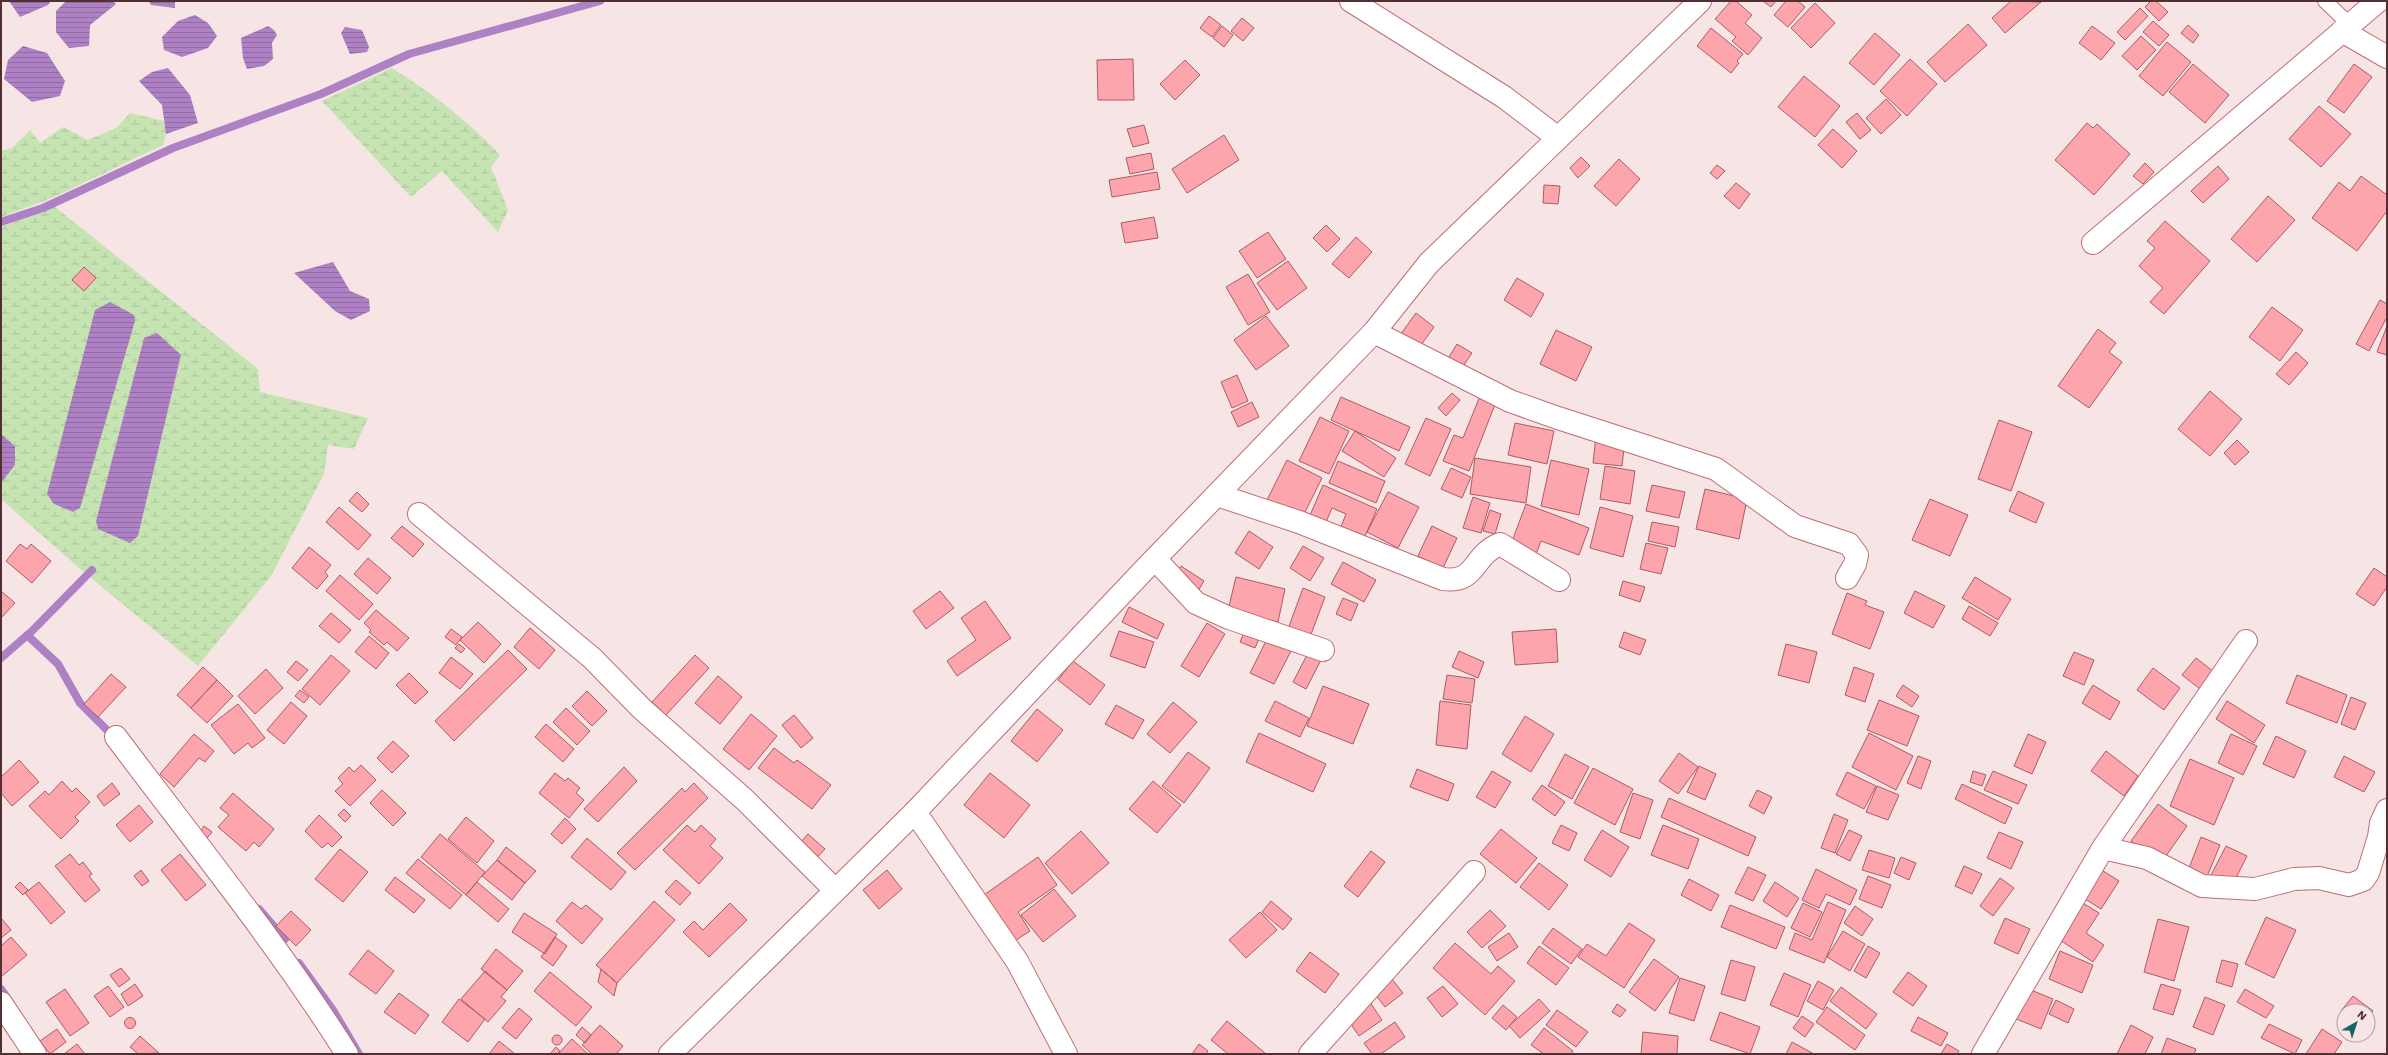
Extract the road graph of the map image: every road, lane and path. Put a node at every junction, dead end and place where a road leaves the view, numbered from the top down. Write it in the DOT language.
graph roads {
  1 [pos="1351,1"];
  2 [pos="1700,1"];
  3 [pos="2325,1"];
  4 [pos="2378,1"];
  5 [pos="2346,28"];
  6 [pos="2387,57"];
  7 [pos="1558,138"];
  8 [pos="2093,243"];
  9 [pos="1374,332"];
  10 [pos="1217,495"];
  11 [pos="418,514"];
  12 [pos="1155,559"];
  13 [pos="1847,578"];
  14 [pos="1559,580"];
  15 [pos="2246,641"];
  16 [pos="1323,650"];
  17 [pos="116,737"];
  18 [pos="2387,810"];
  19 [pos="915,812"];
  20 [pos="2103,848"];
  21 [pos="1474,872"];
  22 [pos="835,890"];
  23 [pos="1,1003"];
  24 [pos="35,1054"];
  25 [pos="347,1054"];
  26 [pos="670,1054"];
  27 [pos="1066,1054"];
  28 [pos="1310,1054"];
  29 [pos="1982,1054"];
  1 -- 7 [label="street"];
  2 -- 7 [label="street"];
  3 -- 5 [label="lane"];
  4 -- 5 [label="street"];
  5 -- 6 [label="street"];
  5 -- 8 [label="street"];
  7 -- 9 [label="street"];
  9 -- 10 [label="street"];
  9 -- 13 [label="street"];
  10 -- 12 [label="street"];
  10 -- 14 [label="street"];
  11 -- 22 [label="street"];
  12 -- 16 [label="street"];
  12 -- 19 [label="street"];
  15 -- 20 [label="street"];
  17 -- 25 [label="street"];
  18 -- 20 [label="street"];
  19 -- 22 [label="street"];
  19 -- 27 [label="street"];
  20 -- 29 [label="street"];
  21 -- 28 [label="street"];
  22 -- 26 [label="street"];
  23 -- 24 [label="street"];
}
